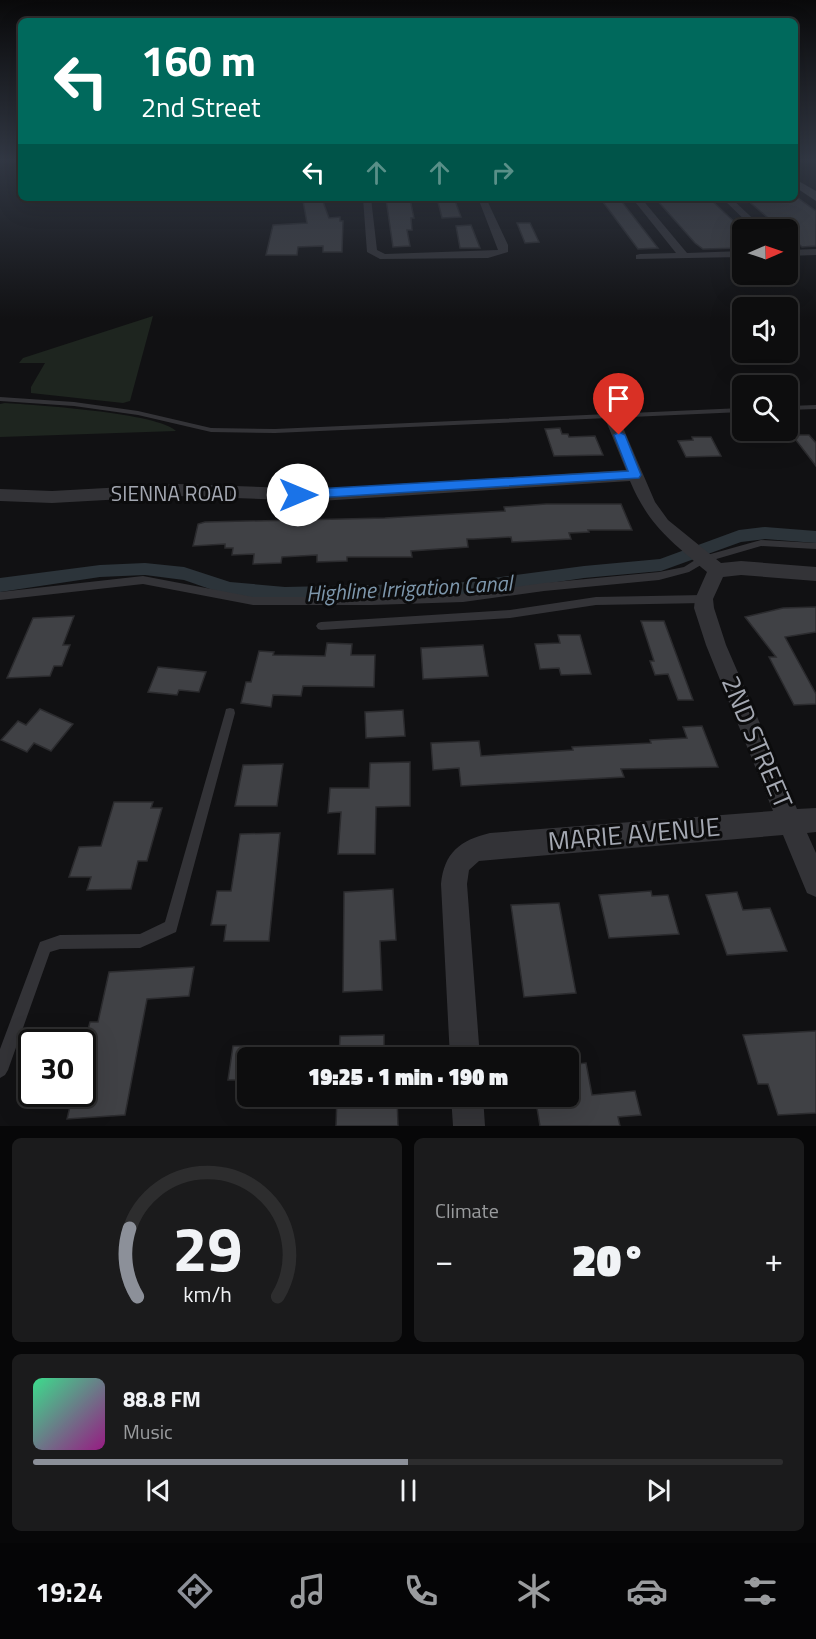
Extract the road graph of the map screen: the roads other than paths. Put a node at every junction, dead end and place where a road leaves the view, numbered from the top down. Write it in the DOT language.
graph roads {
  1 [pos="368,214"];
  2 [pos="489,214"];
  3 [pos="649,214"];
  4 [pos="816,252"];
  5 [pos="798,253"];
  6 [pos="732,254"];
  7 [pos="684,256"];
  8 [pos="640,257"];
  9 [pos="0,399"];
  10 [pos="816,407"];
  11 [pos="798,408"];
  12 [pos="732,410"];
  13 [pos="611,416"];
  14 [pos="635,475"];
  15 [pos="0,495"];
  16 [pos="816,546"];
  17 [pos="708,562"];
  18 [pos="816,574"];
  19 [pos="0,596"];
  20 [pos="704,599"];
  21 [pos="321,626"];
  22 [pos="230,713"];
  23 [pos="816,820"];
  24 [pos="790,821"];
  25 [pos="816,884"];
  26 [pos="464,1047"];
  27 [pos="0,1070"];
  28 [pos="468,1107"];
  29 [pos="469,1126"];
  1 -- 2 [label="street"];
  3 -- 7 [label="street"];
  4 -- 5 [label="street"];
  6 -- 7 [label="street"];
  7 -- 8 [label="street"];
  9 -- 13 [label="lane"];
  10 -- 11 [label="lane"];
  12 -- 13 [label="lane"];
  13 -- 14 [label="street"];
  14 -- 15 [label="street, SIENNA ROAD"];
  14 -- 17 [label="street"];
  16 -- 17 [label="lane"];
  17 -- 18 [label="street"];
  17 -- 19 [label="lane"];
  17 -- 20 [label="street"];
  20 -- 21 [label="lane"];
  20 -- 24 [label="street, 2ND STREET"];
  22 -- 27 [label="lane"];
  23 -- 24 [label="street, MARIE AVENUE"];
  24 -- 25 [label="street, 2ND STREET"];
  24 -- 26 [label="street, MARIE AVENUE"];
  28 -- 29 [label="street"];
}
